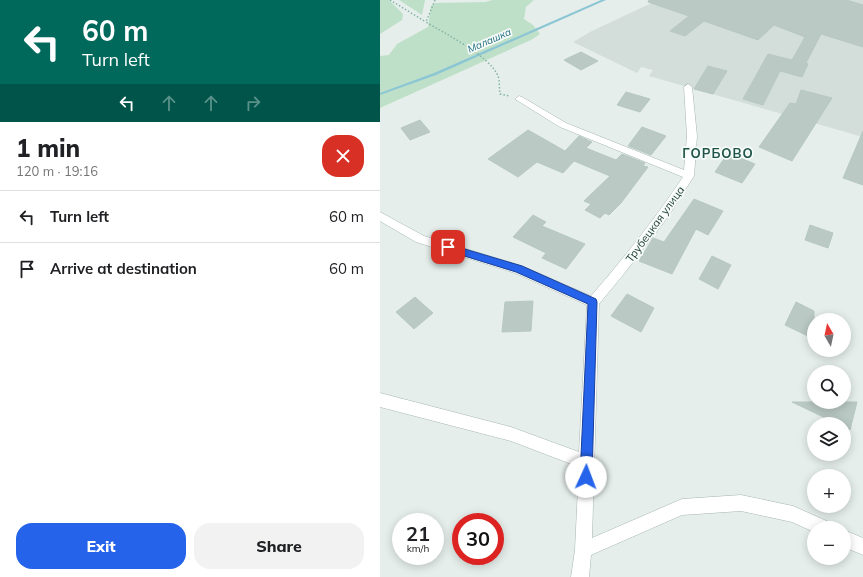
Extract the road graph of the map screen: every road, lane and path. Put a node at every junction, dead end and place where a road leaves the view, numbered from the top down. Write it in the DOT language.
graph roads {
  1 [pos="390,0"];
  2 [pos="435,0"];
  3 [pos="426,22"];
  4 [pos="688,87"];
  5 [pos="519,99"];
  6 [pos="689,176"];
  7 [pos="380,216"];
  8 [pos="593,302"];
  9 [pos="380,400"];
  10 [pos="587,463"];
  11 [pos="808,521"];
  12 [pos="851,541"];
  13 [pos="863,546"];
  14 [pos="583,550"];
  15 [pos="580,577"];
  1 -- 3 [label="path"];
  2 -- 3 [label="path"];
  3 -- 5 [label="path"];
  4 -- 6 [label="street, Трубецкая улица"];
  5 -- 6 [label="street"];
  6 -- 8 [label="street, Трубецкая улица"];
  7 -- 8 [label="street"];
  8 -- 10 [label="street"];
  9 -- 10 [label="street"];
  10 -- 14 [label="street"];
  11 -- 14 [label="street"];
  12 -- 13 [label="street"];
  14 -- 15 [label="street"];
}
